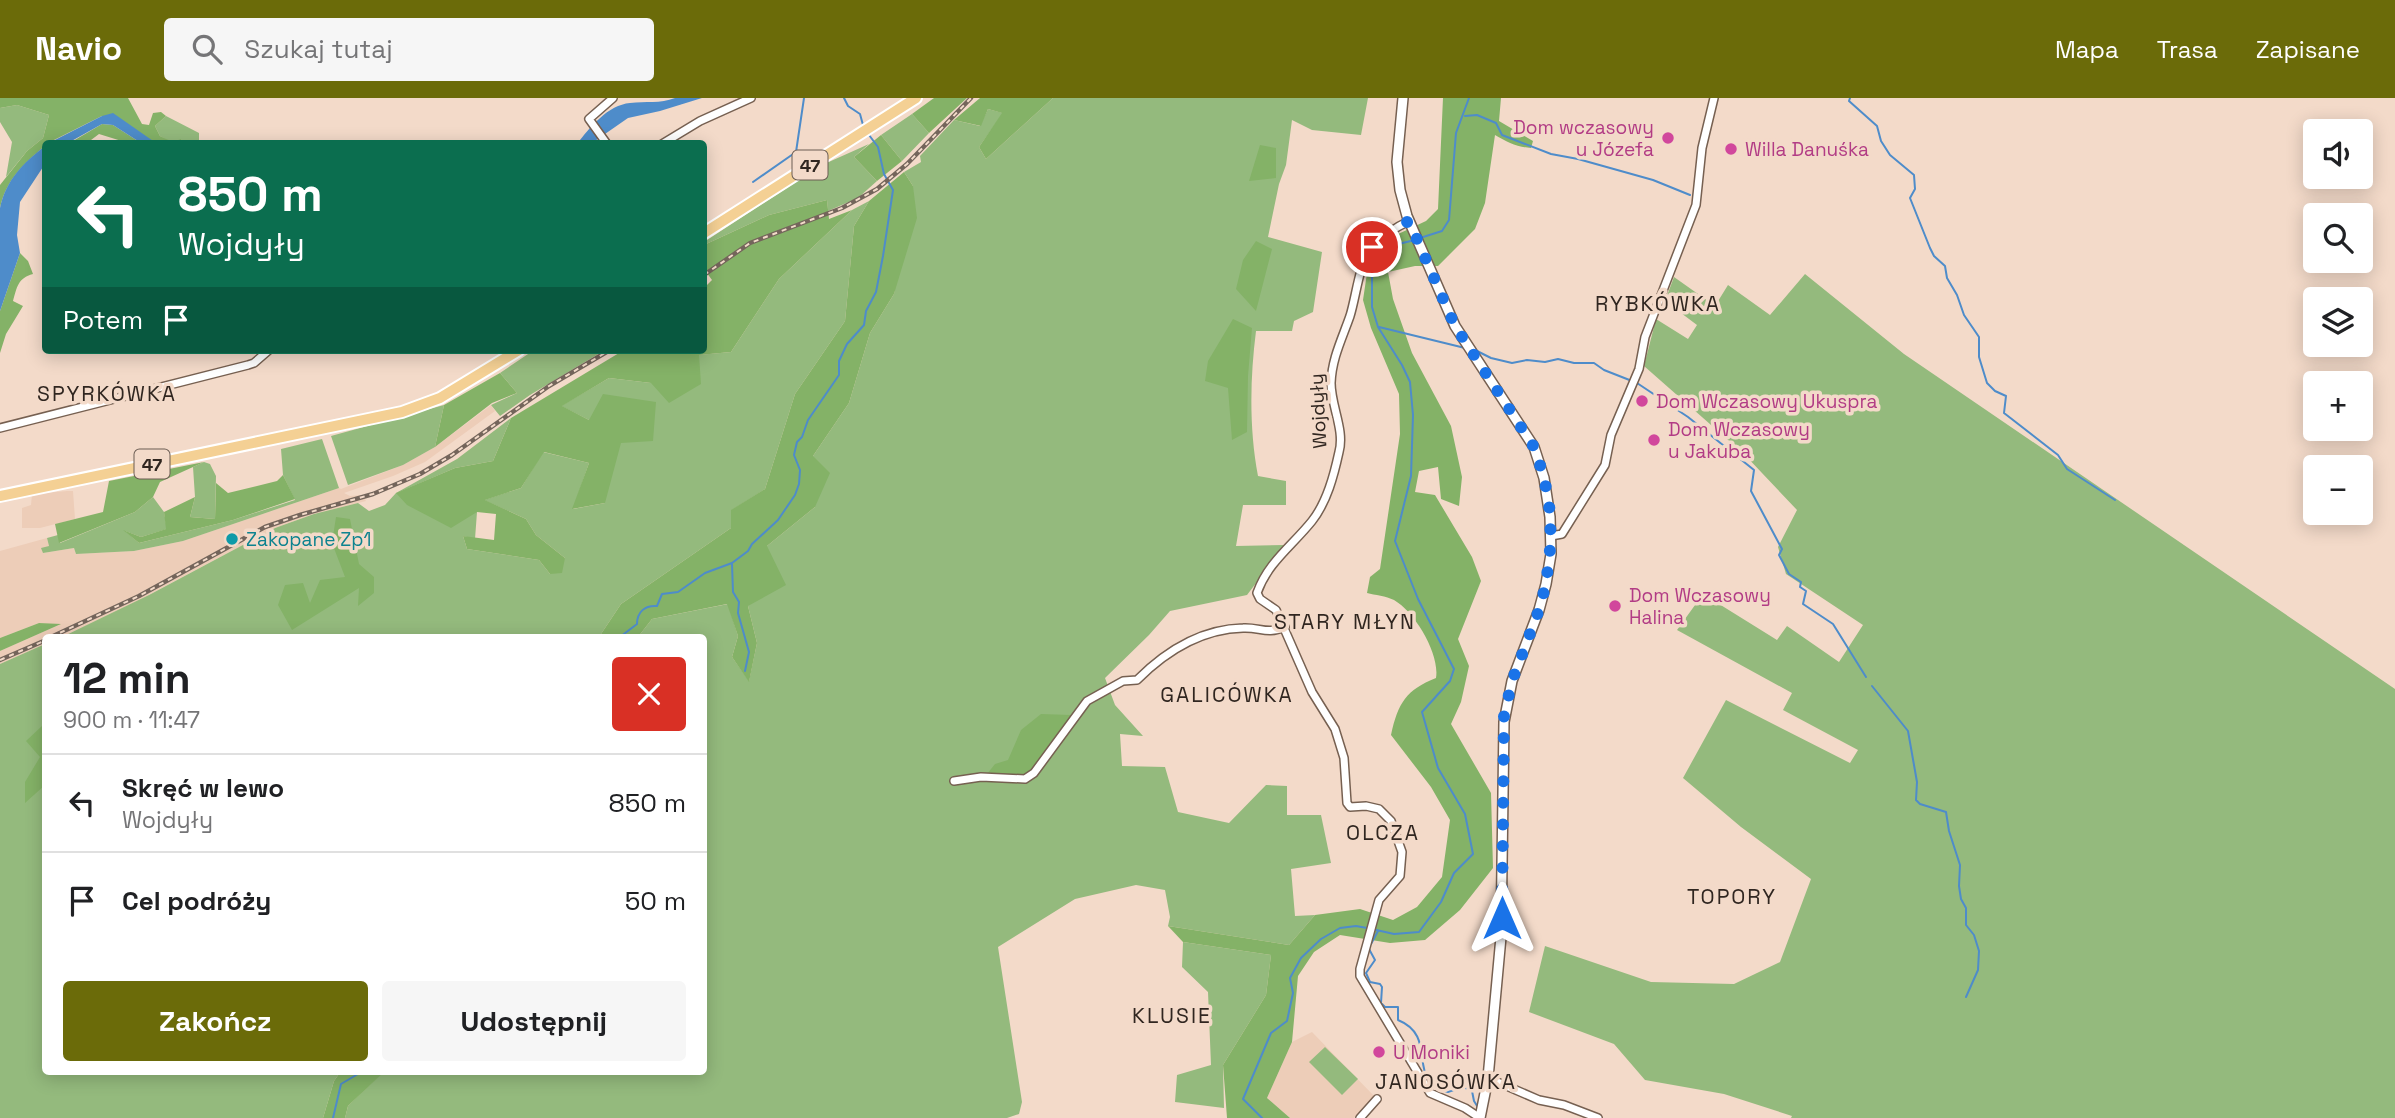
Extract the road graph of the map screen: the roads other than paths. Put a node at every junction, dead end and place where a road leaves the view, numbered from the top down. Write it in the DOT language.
graph roads {
  1 [pos="613,98"];
  2 [pos="751,98"];
  3 [pos="916,98"];
  4 [pos="1403,98"];
  5 [pos="1714,98"];
  6 [pos="604,140"];
  7 [pos="669,140"];
  8 [pos="1411,225"];
  9 [pos="707,231"];
  10 [pos="264,354"];
  11 [pos="512,354"];
  12 [pos="0,428"];
  13 [pos="0,496"];
  14 [pos="1551,536"];
  15 [pos="1285,627"];
  16 [pos="954,781"];
  17 [pos="1488,1078"];
  18 [pos="1377,1099"];
  19 [pos="1360,1118"];
  20 [pos="1480,1118"];
  21 [pos="1598,1118"];
  1 -- 6 [label="street"];
  2 -- 7 [label="street"];
  3 -- 9 [label="main road, 47"];
  4 -- 8 [label="street"];
  5 -- 14 [label="street"];
  8 -- 14 [label="street"];
  8 -- 15 [label="street, Wojdyły"];
  10 -- 12 [label="street"];
  11 -- 13 [label="main road, 47"];
  14 -- 17 [label="street"];
  15 -- 16 [label="street"];
  15 -- 20 [label="street"];
  17 -- 20 [label="street"];
  17 -- 21 [label="street"];
  18 -- 19 [label="street"];
}
